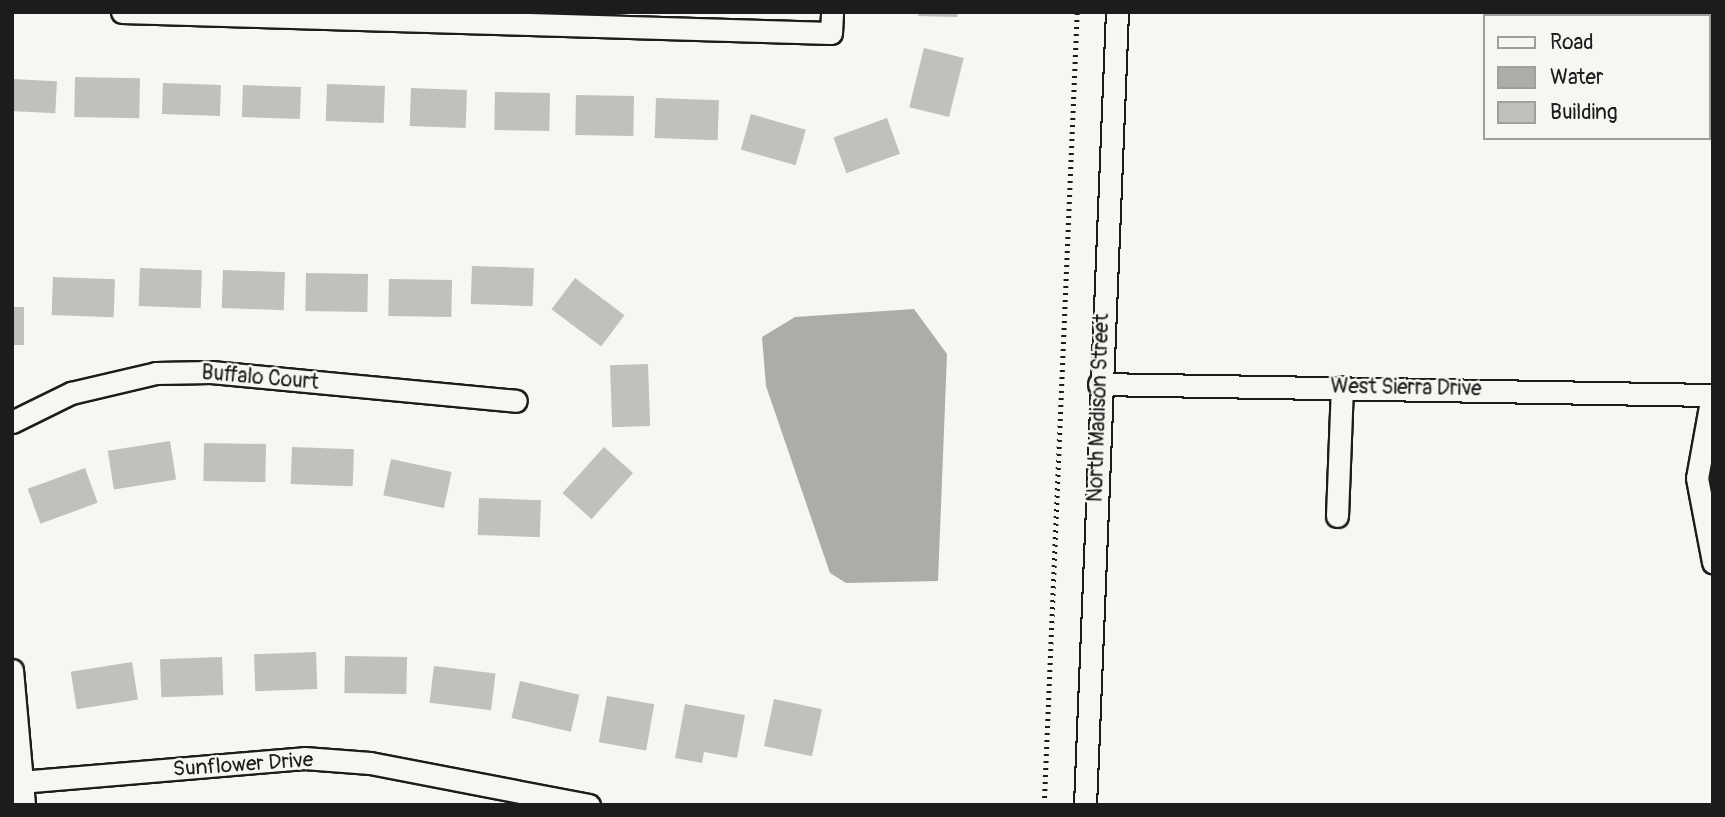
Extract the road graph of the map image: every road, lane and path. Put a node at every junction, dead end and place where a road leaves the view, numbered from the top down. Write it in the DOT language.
graph roads {
  1 [pos="122,12"];
  2 [pos="1077,12"];
  3 [pos="1117,12"];
  4 [pos="832,23"];
  5 [pos="1099,384"];
  6 [pos="1342,387"];
  7 [pos="1712,395"];
  8 [pos="516,401"];
  9 [pos="12,422"];
  10 [pos="1337,516"];
  11 [pos="1713,562"];
  12 [pos="12,670"];
  13 [pos="20,782"];
  14 [pos="24,805"];
  15 [pos="589,805"];
  16 [pos="1044,805"];
  17 [pos="1085,805"];
  1 -- 4 [label="street"];
  2 -- 16 [label="path"];
  3 -- 5 [label="street, North Madison Street"];
  5 -- 6 [label="street, West Sierra Drive"];
  5 -- 17 [label="street, North Madison Street"];
  6 -- 7 [label="street, West Sierra Drive"];
  6 -- 10 [label="street"];
  7 -- 11 [label="street"];
  8 -- 9 [label="street, Buffalo Court"];
  12 -- 13 [label="street"];
  13 -- 14 [label="street"];
  13 -- 15 [label="street, Sunflower Drive"];
}
